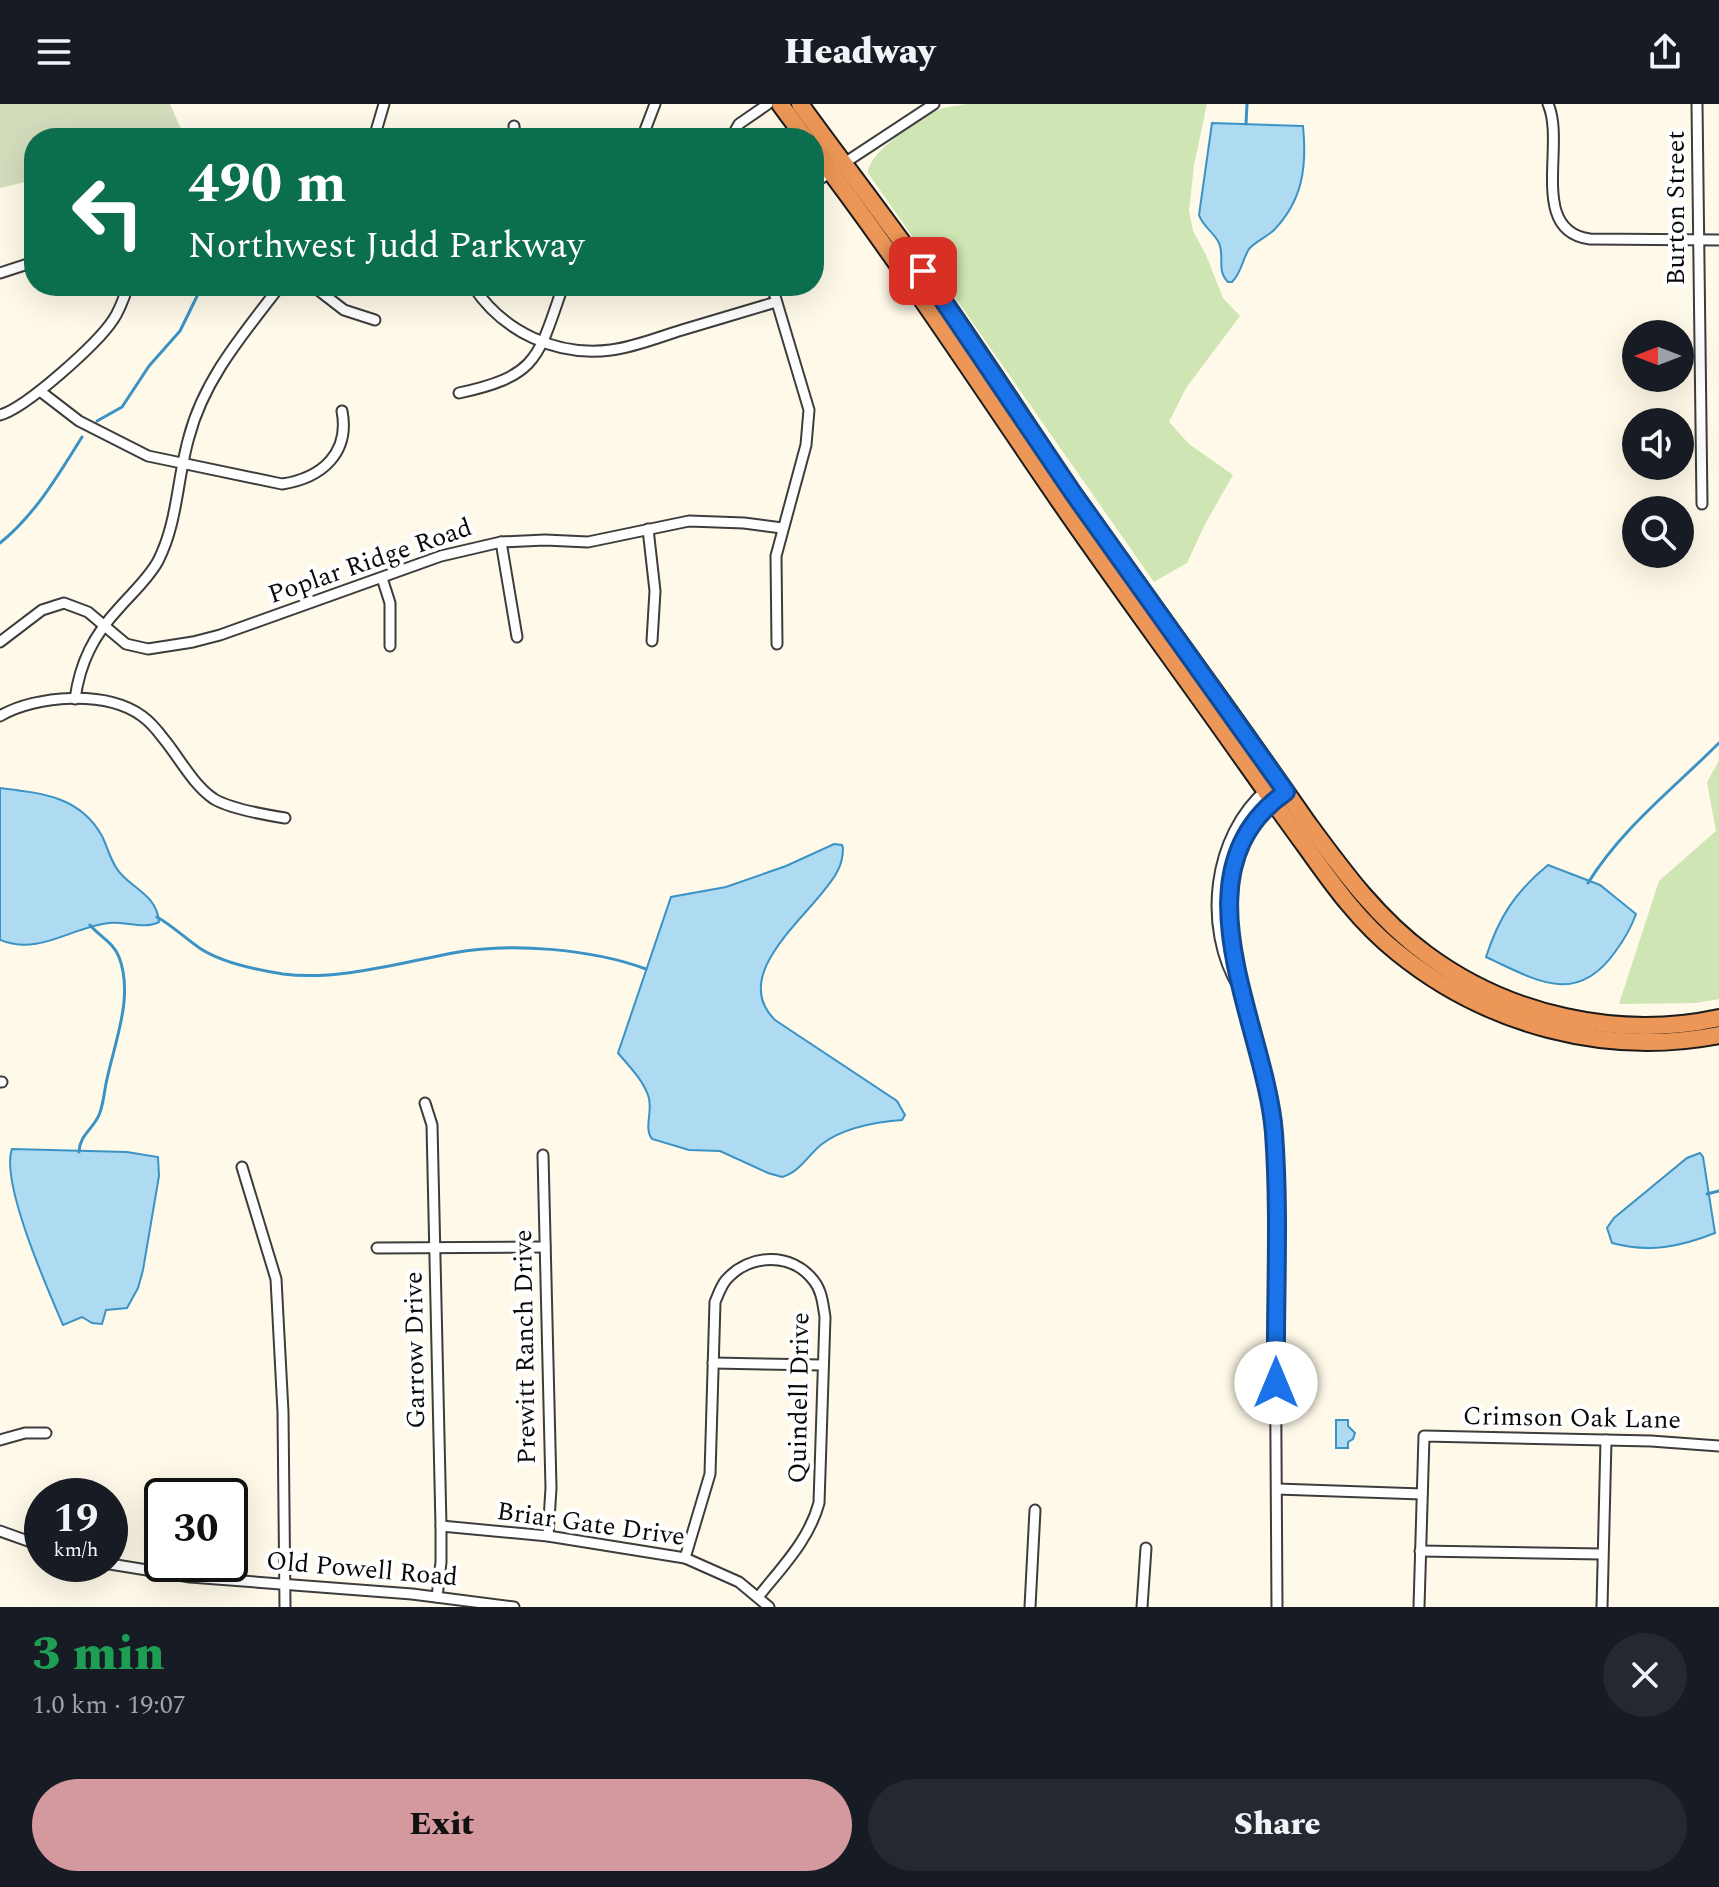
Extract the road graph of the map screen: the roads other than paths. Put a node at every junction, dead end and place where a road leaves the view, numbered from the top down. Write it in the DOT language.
graph roads {
  1 [pos="384,104"];
  2 [pos="655,104"];
  3 [pos="768,104"];
  4 [pos="780,104"];
  5 [pos="800,104"];
  6 [pos="934,104"];
  7 [pos="1548,104"];
  8 [pos="1697,104"];
  9 [pos="377,128"];
  10 [pos="646,128"];
  11 [pos="737,128"];
  12 [pos="798,128"];
  13 [pos="814,128"];
  14 [pos="824,146"];
  15 [pos="824,158"];
  16 [pos="837,168"];
  17 [pos="824,176"];
  18 [pos="1698,239"];
  19 [pos="1719,240"];
  20 [pos="24,265"];
  21 [pos="0,273"];
  22 [pos="124,296"];
  23 [pos="273,296"];
  24 [pos="326,296"];
  25 [pos="482,296"];
  26 [pos="559,296"];
  27 [pos="774,296"];
  28 [pos="776,302"];
  29 [pos="375,320"];
  30 [pos="543,343"];
  31 [pos="40,391"];
  32 [pos="459,393"];
  33 [pos="342,411"];
  34 [pos="0,415"];
  35 [pos="184,464"];
  36 [pos="1702,504"];
  37 [pos="782,528"];
  38 [pos="648,529"];
  39 [pos="501,542"];
  40 [pos="382,578"];
  41 [pos="105,627"];
  42 [pos="517,637"];
  43 [pos="652,641"];
  44 [pos="0,642"];
  45 [pos="777,644"];
  46 [pos="390,646"];
  47 [pos="75,699"];
  48 [pos="0,716"];
  49 [pos="1276,791"];
  50 [pos="285,818"];
  51 [pos="1719,1018"];
  52 [pos="1719,1035"];
  53 [pos="425,1103"];
  54 [pos="543,1155"];
  55 [pos="242,1167"];
  56 [pos="434,1247"];
  57 [pos="545,1247"];
  58 [pos="377,1248"];
  59 [pos="713,1363"];
  60 [pos="823,1365"];
  61 [pos="46,1433"];
  62 [pos="0,1440"];
  63 [pos="1606,1440"];
  64 [pos="1719,1446"];
  65 [pos="1277,1489"];
  66 [pos="1422,1494"];
  67 [pos="1035,1510"];
  68 [pos="441,1526"];
  69 [pos="0,1531"];
  70 [pos="548,1536"];
  71 [pos="24,1540"];
  72 [pos="1146,1548"];
  73 [pos="1420,1551"];
  74 [pos="1602,1554"];
  75 [pos="685,1558"];
  76 [pos="128,1567"];
  77 [pos="286,1583"];
  78 [pos="759,1596"];
  79 [pos="437,1597"];
  80 [pos="285,1607"];
  81 [pos="514,1607"];
  82 [pos="769,1607"];
  83 [pos="1030,1607"];
  84 [pos="1142,1607"];
  85 [pos="1277,1607"];
  86 [pos="1419,1607"];
  87 [pos="1602,1607"];
  1 -- 9 [label="street"];
  2 -- 10 [label="street"];
  3 -- 11 [label="street"];
  4 -- 12 [label="highway"];
  5 -- 13 [label="highway"];
  6 -- 16 [label="street"];
  7 -- 18 [label="street"];
  8 -- 18 [label="street, Burton Street"];
  14 -- 16 [label="highway"];
  15 -- 16 [label="highway"];
  16 -- 17 [label="street"];
  16 -- 49 [label="highway"];
  18 -- 19 [label="street"];
  18 -- 36 [label="street, Burton Street"];
  20 -- 21 [label="street"];
  22 -- 31 [label="street"];
  23 -- 35 [label="street"];
  24 -- 29 [label="street"];
  25 -- 30 [label="street"];
  26 -- 30 [label="street"];
  27 -- 28 [label="street"];
  28 -- 30 [label="street"];
  28 -- 37 [label="street"];
  30 -- 32 [label="street"];
  31 -- 34 [label="street"];
  31 -- 35 [label="street"];
  33 -- 35 [label="street"];
  35 -- 41 [label="street"];
  37 -- 38 [label="street, Poplar Ridge Road"];
  37 -- 45 [label="street"];
  38 -- 39 [label="street, Poplar Ridge Road"];
  38 -- 43 [label="street"];
  39 -- 40 [label="street, Poplar Ridge Road"];
  39 -- 42 [label="street"];
  40 -- 41 [label="street, Poplar Ridge Road"];
  40 -- 46 [label="street"];
  41 -- 44 [label="street, Poplar Ridge Road"];
  41 -- 47 [label="street"];
  47 -- 48 [label="street"];
  47 -- 50 [label="street"];
  49 -- 51 [label="highway"];
  49 -- 52 [label="highway"];
  49 -- 65 [label="street"];
  53 -- 56 [label="street, Garrow Drive"];
  54 -- 57 [label="street, Prewitt Ranch Drive"];
  55 -- 77 [label="street"];
  56 -- 57 [label="street"];
  56 -- 58 [label="street"];
  56 -- 68 [label="street, Garrow Drive"];
  57 -- 70 [label="street, Prewitt Ranch Drive"];
  59 -- 60 [label="street"];
  59 -- 60 [label="street, Quindell Drive"];
  59 -- 75 [label="street, Quindell Drive"];
  60 -- 78 [label="street, Quindell Drive"];
  61 -- 62 [label="street"];
  63 -- 64 [label="street, Crimson Oak Lane"];
  63 -- 66 [label="street, Crimson Oak Lane"];
  63 -- 74 [label="street"];
  65 -- 66 [label="street"];
  65 -- 85 [label="street"];
  66 -- 73 [label="street"];
  67 -- 83 [label="street"];
  68 -- 70 [label="street, Briar Gate Drive"];
  68 -- 79 [label="street, Garrow Drive"];
  69 -- 71 [label="street"];
  70 -- 75 [label="street, Briar Gate Drive"];
  72 -- 84 [label="street"];
  73 -- 74 [label="street"];
  73 -- 86 [label="street"];
  74 -- 87 [label="street"];
  75 -- 78 [label="street, Briar Gate Drive"];
  76 -- 77 [label="street, Old Powell Road"];
  77 -- 79 [label="street, Old Powell Road"];
  77 -- 80 [label="street"];
  78 -- 82 [label="street, Briar Gate Drive"];
  79 -- 81 [label="street, Old Powell Road"];
}
